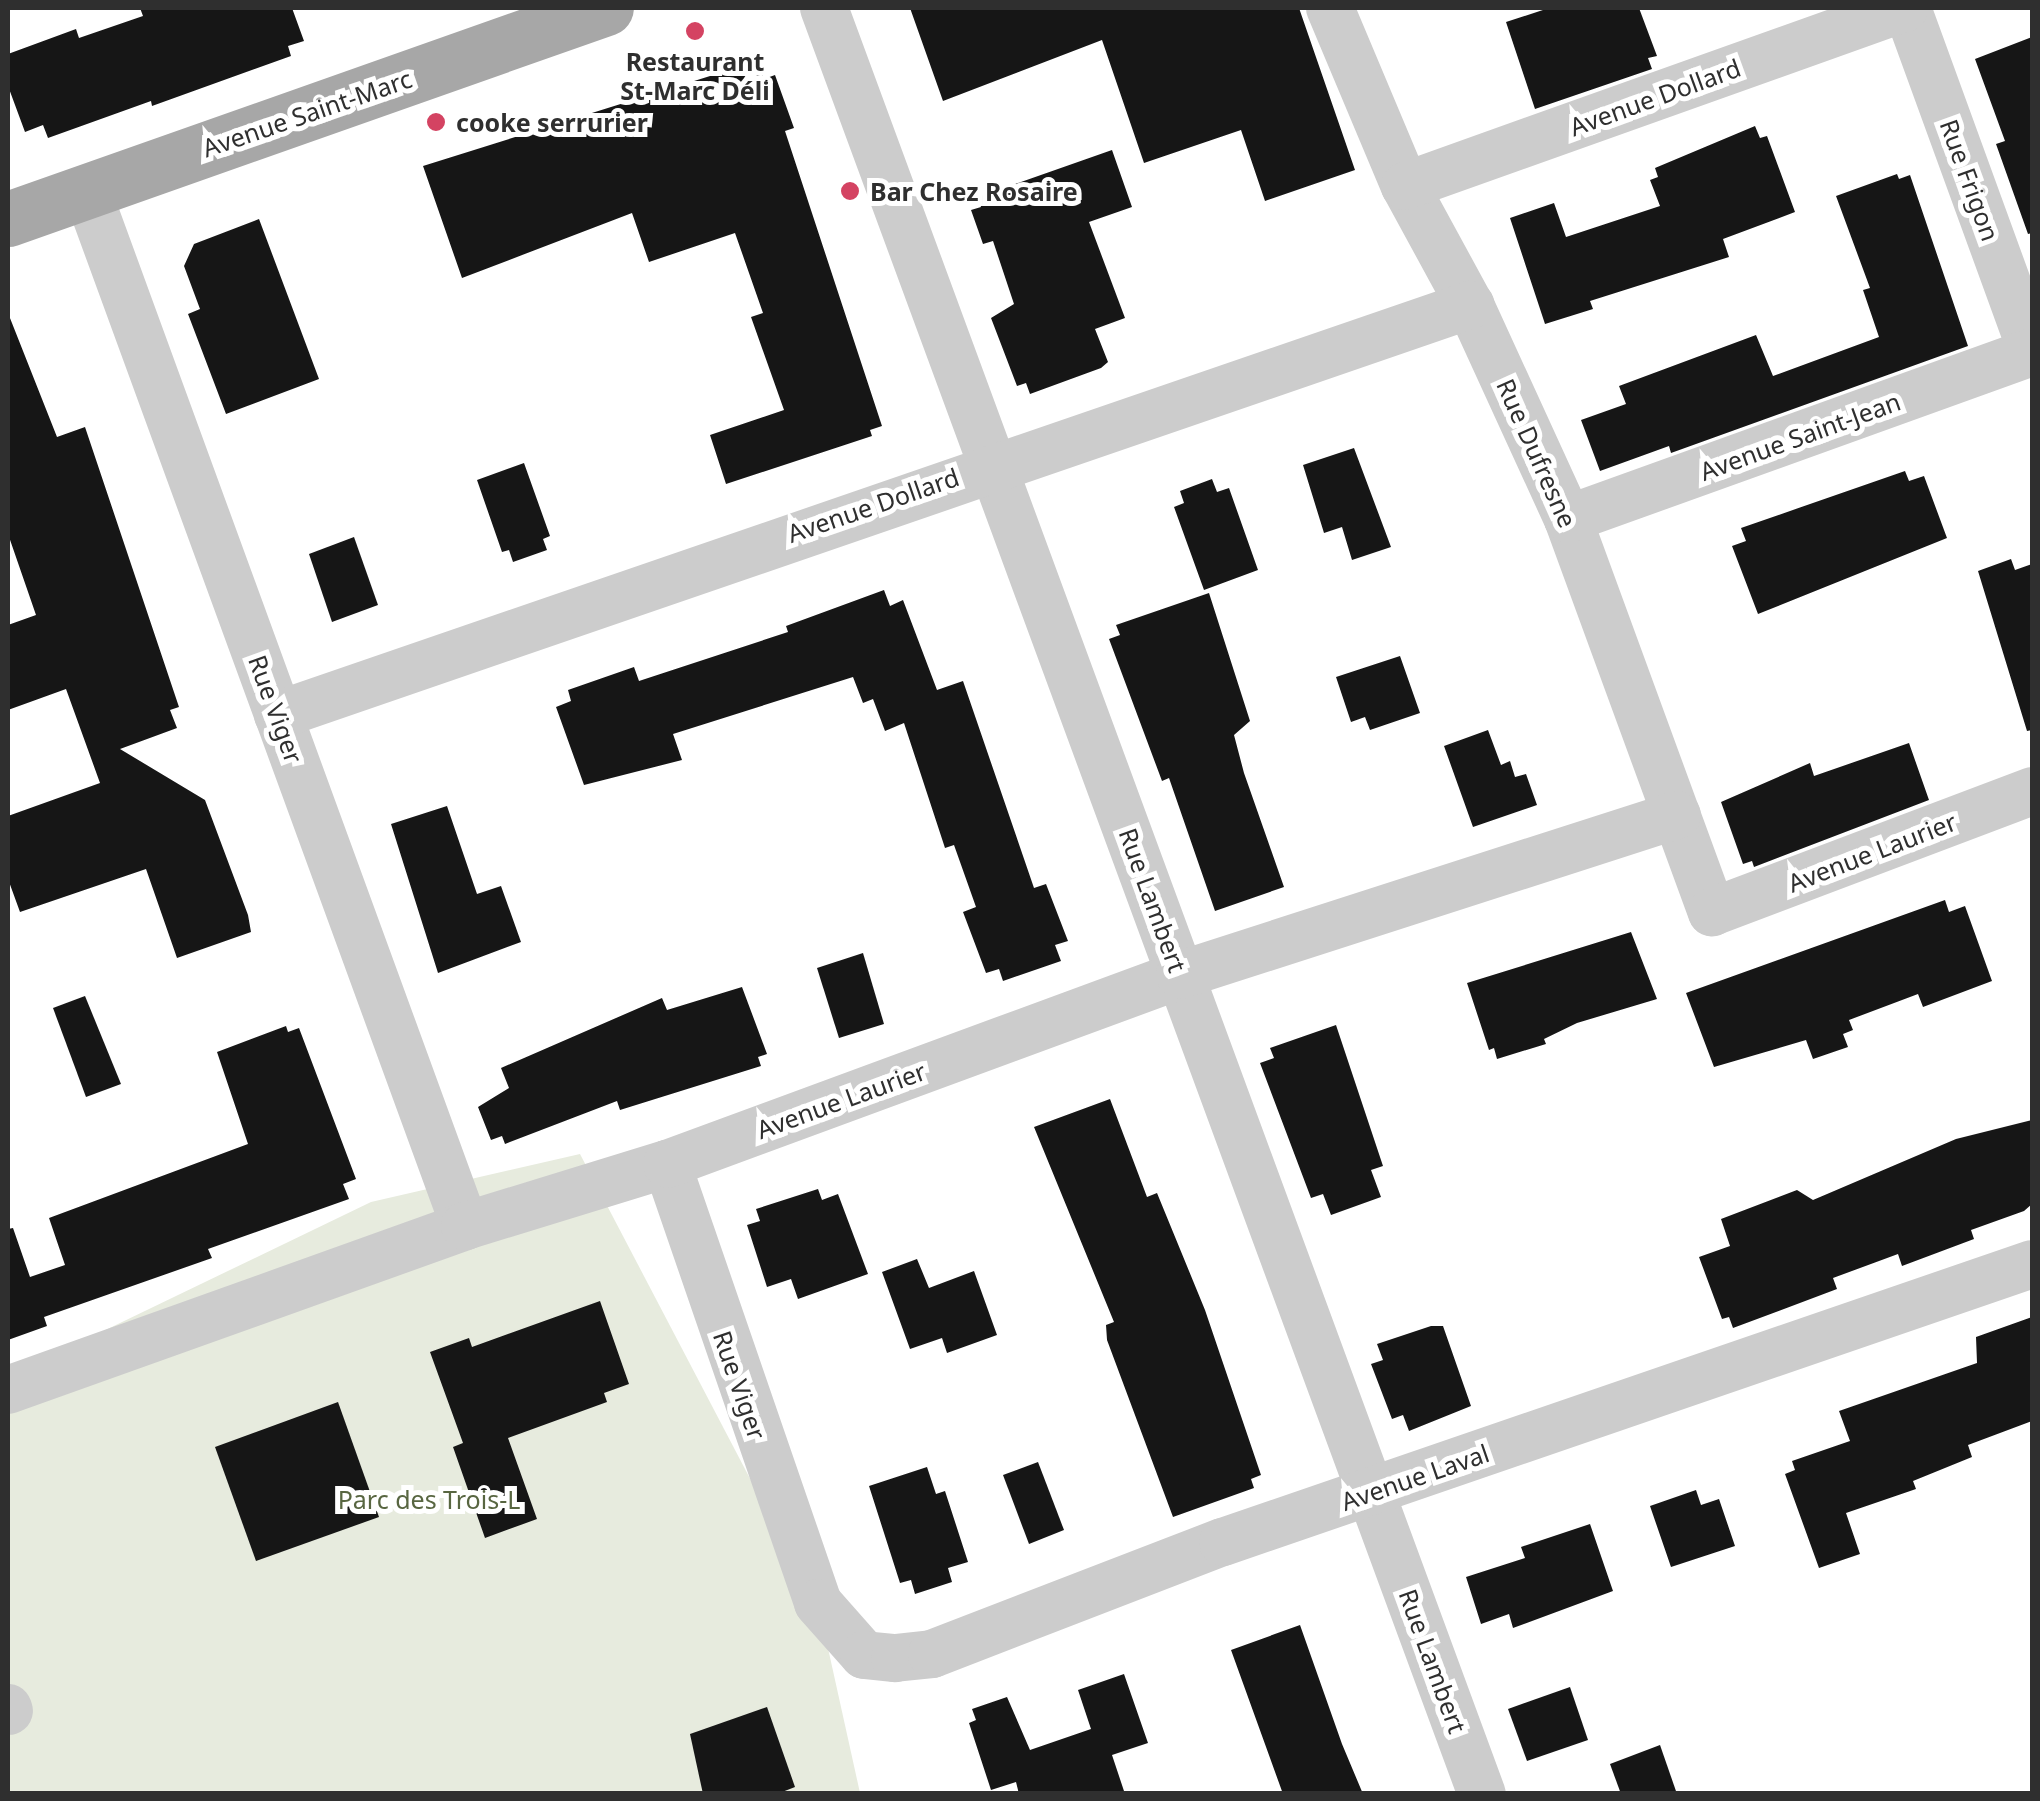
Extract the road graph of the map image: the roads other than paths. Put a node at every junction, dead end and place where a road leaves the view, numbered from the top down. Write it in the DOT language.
graph roads {
  1 [pos="606,8"];
  2 [pos="824,8"];
  3 [pos="1330,8"];
  4 [pos="1906,8"];
  5 [pos="1405,186"];
  6 [pos="86,191"];
  7 [pos="8,219"];
  8 [pos="1470,304"];
  9 [pos="2032,352"];
  10 [pos="992,464"];
  11 [pos="1568,519"];
  12 [pos="278,714"];
  13 [pos="2032,791"];
  14 [pos="1677,815"];
  15 [pos="1712,912"];
  16 [pos="1180,976"];
  17 [pos="667,1164"];
  18 [pos="465,1226"];
  19 [pos="2032,1264"];
  20 [pos="8,1390"];
  21 [pos="1370,1492"];
  22 [pos="818,1603"];
  23 [pos="1482,1794"];
  1 -- 6 [label="main road, Avenue Saint-Marc"];
  2 -- 10 [label="street, Rue Lambert"];
  3 -- 5 [label="street, Rue Dufresne"];
  4 -- 5 [label="street, Avenue Dollard"];
  4 -- 9 [label="street, Rue Frigon"];
  5 -- 8 [label="street, Rue Dufresne"];
  6 -- 7 [label="main road, Avenue Saint-Marc"];
  6 -- 12 [label="street, Rue Viger"];
  8 -- 10 [label="street, Avenue Dollard"];
  8 -- 11 [label="street, Rue Dufresne"];
  9 -- 11 [label="street, Avenue Saint-Jean"];
  10 -- 12 [label="street, Avenue Dollard"];
  10 -- 16 [label="street, Rue Lambert"];
  11 -- 14 [label="street, Rue Dufresne"];
  12 -- 18 [label="street, Rue Viger"];
  13 -- 15 [label="street, Avenue Laurier"];
  14 -- 15 [label="street, Rue Dufresne"];
  14 -- 16 [label="street, Avenue Laurier"];
  16 -- 17 [label="street, Avenue Laurier"];
  16 -- 21 [label="street, Rue Lambert"];
  17 -- 18 [label="street, Avenue Laurier"];
  17 -- 22 [label="street, Rue Viger"];
  18 -- 20 [label="street, Avenue Laurier"];
  19 -- 21 [label="street, Avenue Laval"];
  21 -- 22 [label="street, Avenue Laval"];
  21 -- 23 [label="street, Rue Lambert"];
}
